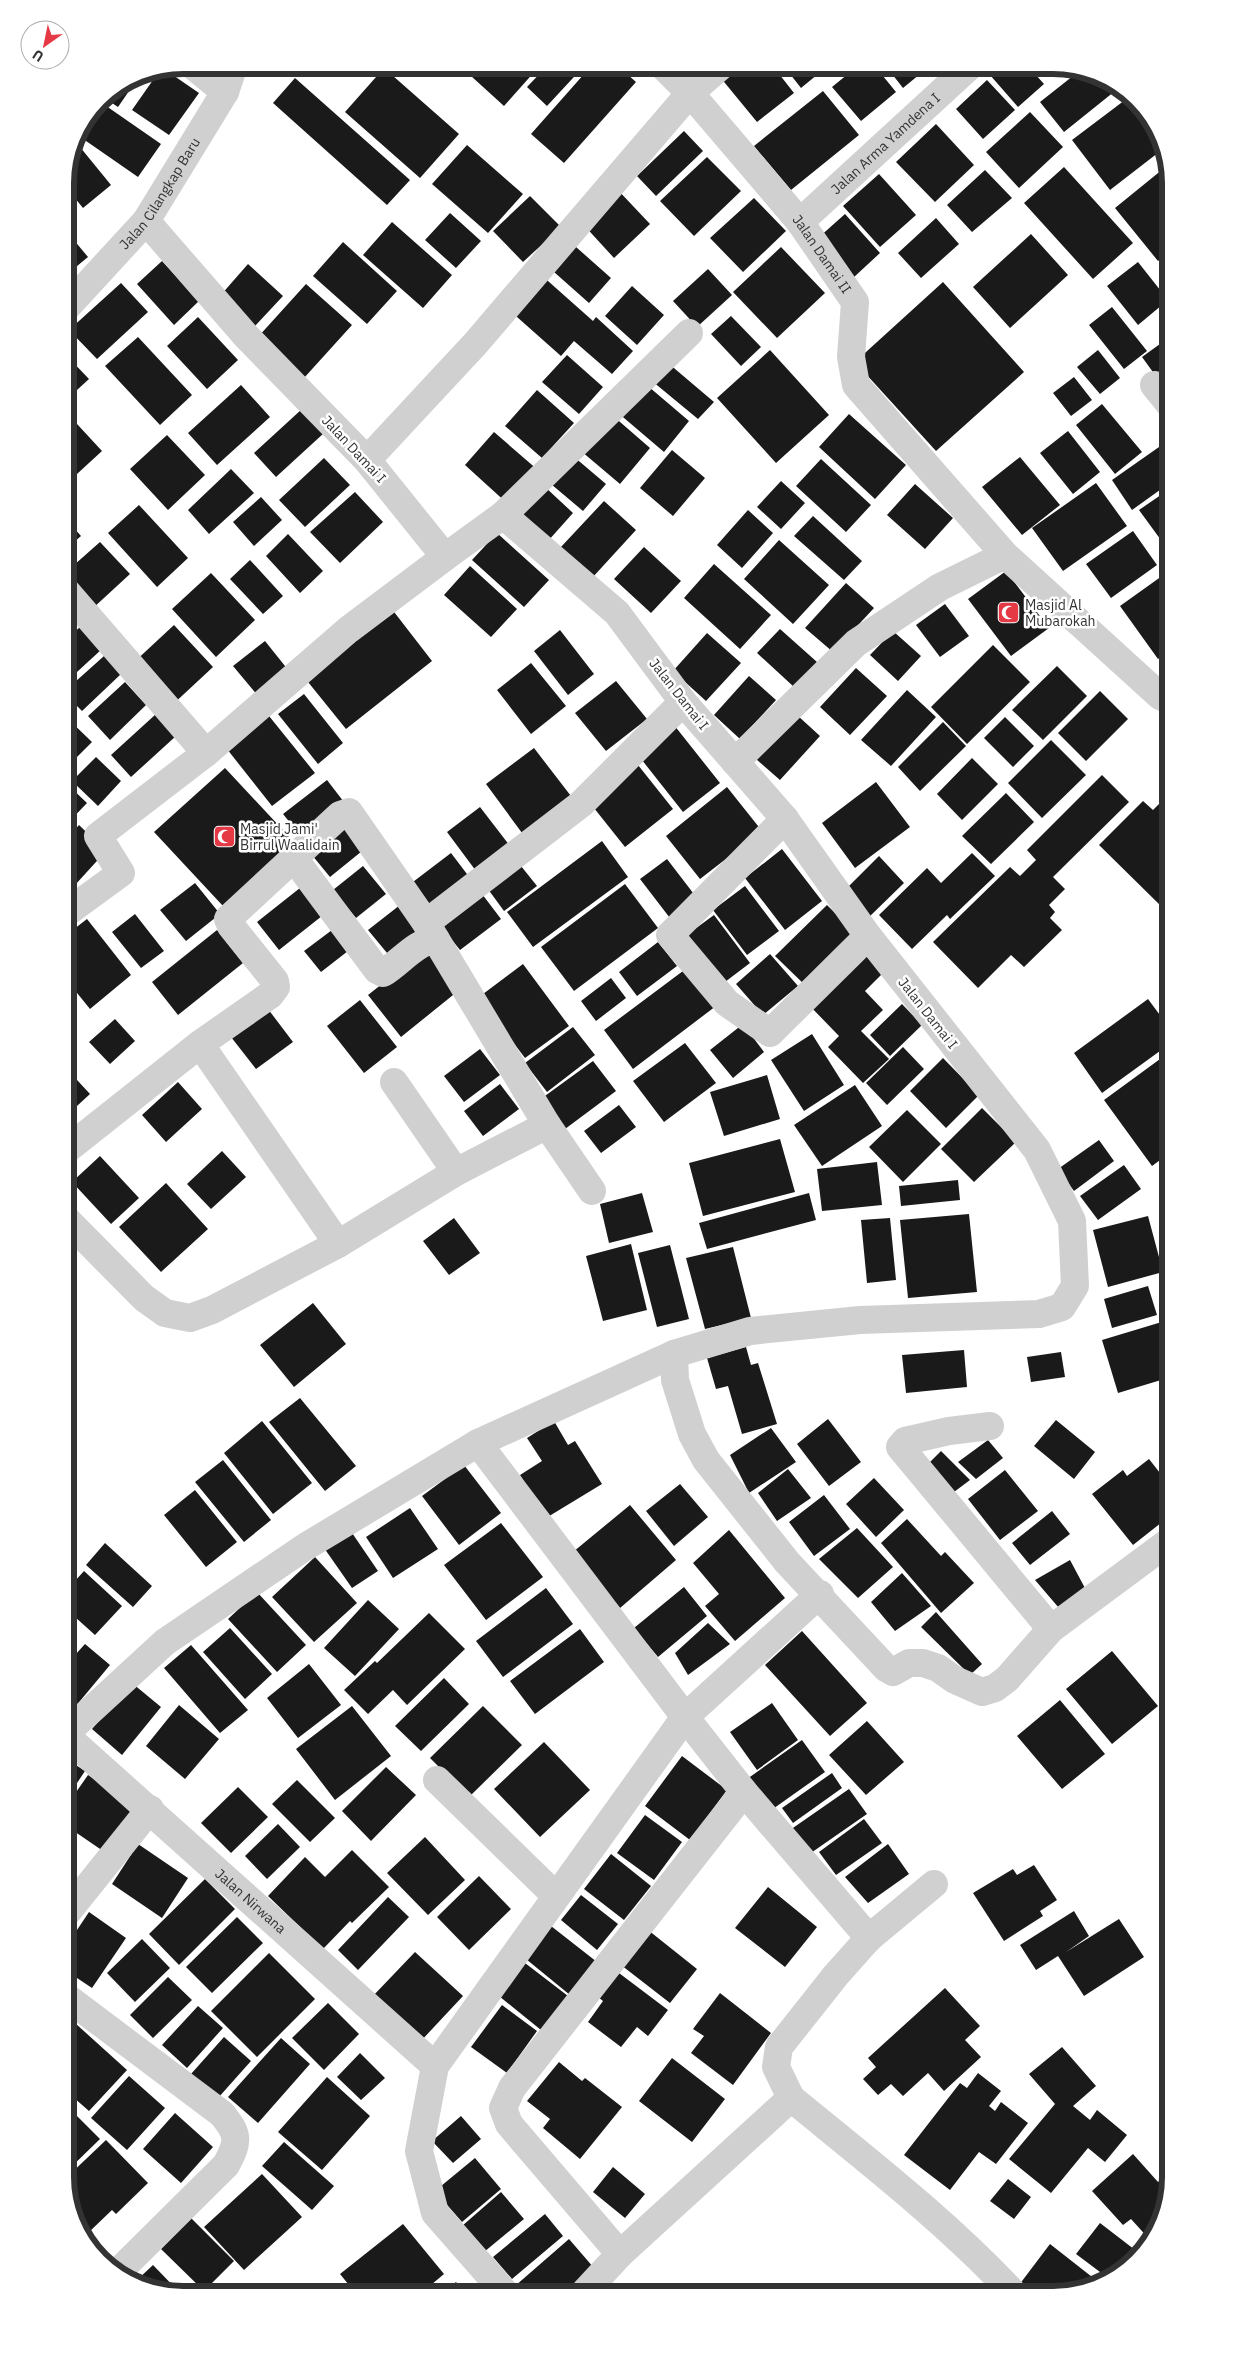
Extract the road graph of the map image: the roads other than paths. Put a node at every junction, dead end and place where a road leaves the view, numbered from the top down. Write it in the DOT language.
graph roads {
  1 [pos="203,74"];
  2 [pos="231,74"];
  3 [pos="671,74"];
  4 [pos="712,74"];
  5 [pos="961,74"];
  6 [pos="224,92"];
  7 [pos="690,93"];
  8 [pos="146,222"];
  9 [pos="800,222"];
  10 [pos="74,299"];
  11 [pos="689,333"];
  12 [pos="367,460"];
  13 [pos="503,515"];
  14 [pos="1005,555"];
  15 [pos="446,557"];
  16 [pos="74,600"];
  17 [pos="1162,697"];
  18 [pos="683,702"];
  19 [pos="206,753"];
  20 [pos="735,762"];
  21 [pos="785,819"];
  22 [pos="293,857"];
  23 [pos="74,907"];
  24 [pos="431,931"];
  25 [pos="868,936"];
  26 [pos="200,1044"];
  27 [pos="394,1082"];
  28 [pos="547,1125"];
  29 [pos="74,1144"];
  30 [pos="456,1172"];
  31 [pos="592,1192"];
  32 [pos="74,1227"];
  33 [pos="338,1244"];
  34 [pos="674,1354"];
  35 [pos="990,1426"];
  36 [pos="478,1443"];
  37 [pos="1162,1547"];
  38 [pos="820,1594"];
  39 [pos="1050,1629"];
  40 [pos="685,1717"];
  41 [pos="74,1726"];
  42 [pos="74,1742"];
  43 [pos="437,1780"];
  44 [pos="744,1792"];
  45 [pos="150,1809"];
  46 [pos="934,1884"];
  47 [pos="556,1896"];
  48 [pos="74,1904"];
  49 [pos="869,1938"];
  50 [pos="74,2003"];
  51 [pos="435,2066"];
  52 [pos="791,2098"];
  53 [pos="620,2254"];
  54 [pos="122,2268"];
  55 [pos="499,2286"];
  56 [pos="590,2286"];
  57 [pos="1006,2286"];
  1 -- 6 [label="street"];
  2 -- 6 [label="street, Jalan Cilangkap Baru"];
  3 -- 7 [label="street, Jalan Damai II"];
  4 -- 7 [label="street"];
  5 -- 9 [label="street, Jalan Arma Yamdena I"];
  6 -- 8 [label="street, Jalan Cilangkap Baru"];
  7 -- 9 [label="street, Jalan Damai II"];
  7 -- 12 [label="street"];
  8 -- 10 [label="street, Jalan Cilangkap Baru"];
  8 -- 12 [label="street, Jalan Damai I"];
  9 -- 14 [label="street, Jalan Damai II"];
  11 -- 13 [label="street"];
  12 -- 15 [label="street, Jalan Damai I"];
  13 -- 15 [label="street"];
  13 -- 18 [label="street, Jalan Damai I"];
  14 -- 17 [label="street, Jalan Damai II"];
  14 -- 20 [label="street"];
  15 -- 19 [label="street"];
  16 -- 19 [label="street"];
  18 -- 20 [label="street, Jalan Damai I"];
  18 -- 24 [label="street"];
  19 -- 23 [label="street"];
  20 -- 21 [label="street, Jalan Damai I"];
  21 -- 25 [label="street, Jalan Damai I"];
  21 -- 25 [label="street"];
  22 -- 24 [label="street"];
  22 -- 24 [label="street"];
  22 -- 26 [label="street"];
  24 -- 28 [label="street"];
  25 -- 34 [label="street, Jalan Damai I"];
  26 -- 29 [label="street"];
  26 -- 33 [label="street"];
  27 -- 30 [label="street"];
  28 -- 30 [label="street"];
  28 -- 31 [label="street"];
  30 -- 33 [label="street"];
  32 -- 33 [label="street"];
  34 -- 36 [label="street, Jalan Damai I"];
  34 -- 38 [label="street"];
  35 -- 39 [label="street"];
  36 -- 40 [label="street"];
  36 -- 41 [label="street, Jalan Damai I"];
  37 -- 39 [label="street"];
  38 -- 39 [label="street"];
  38 -- 40 [label="street"];
  40 -- 44 [label="street"];
  40 -- 47 [label="street"];
  42 -- 45 [label="street, Jalan Nirwana"];
  43 -- 47 [label="street"];
  44 -- 49 [label="street"];
  44 -- 53 [label="street"];
  45 -- 48 [label="street"];
  45 -- 51 [label="street, Jalan Nirwana"];
  46 -- 49 [label="street"];
  47 -- 51 [label="street"];
  49 -- 52 [label="street"];
  50 -- 54 [label="street"];
  51 -- 55 [label="street"];
  52 -- 53 [label="street"];
  52 -- 57 [label="street"];
  53 -- 56 [label="street"];
}
